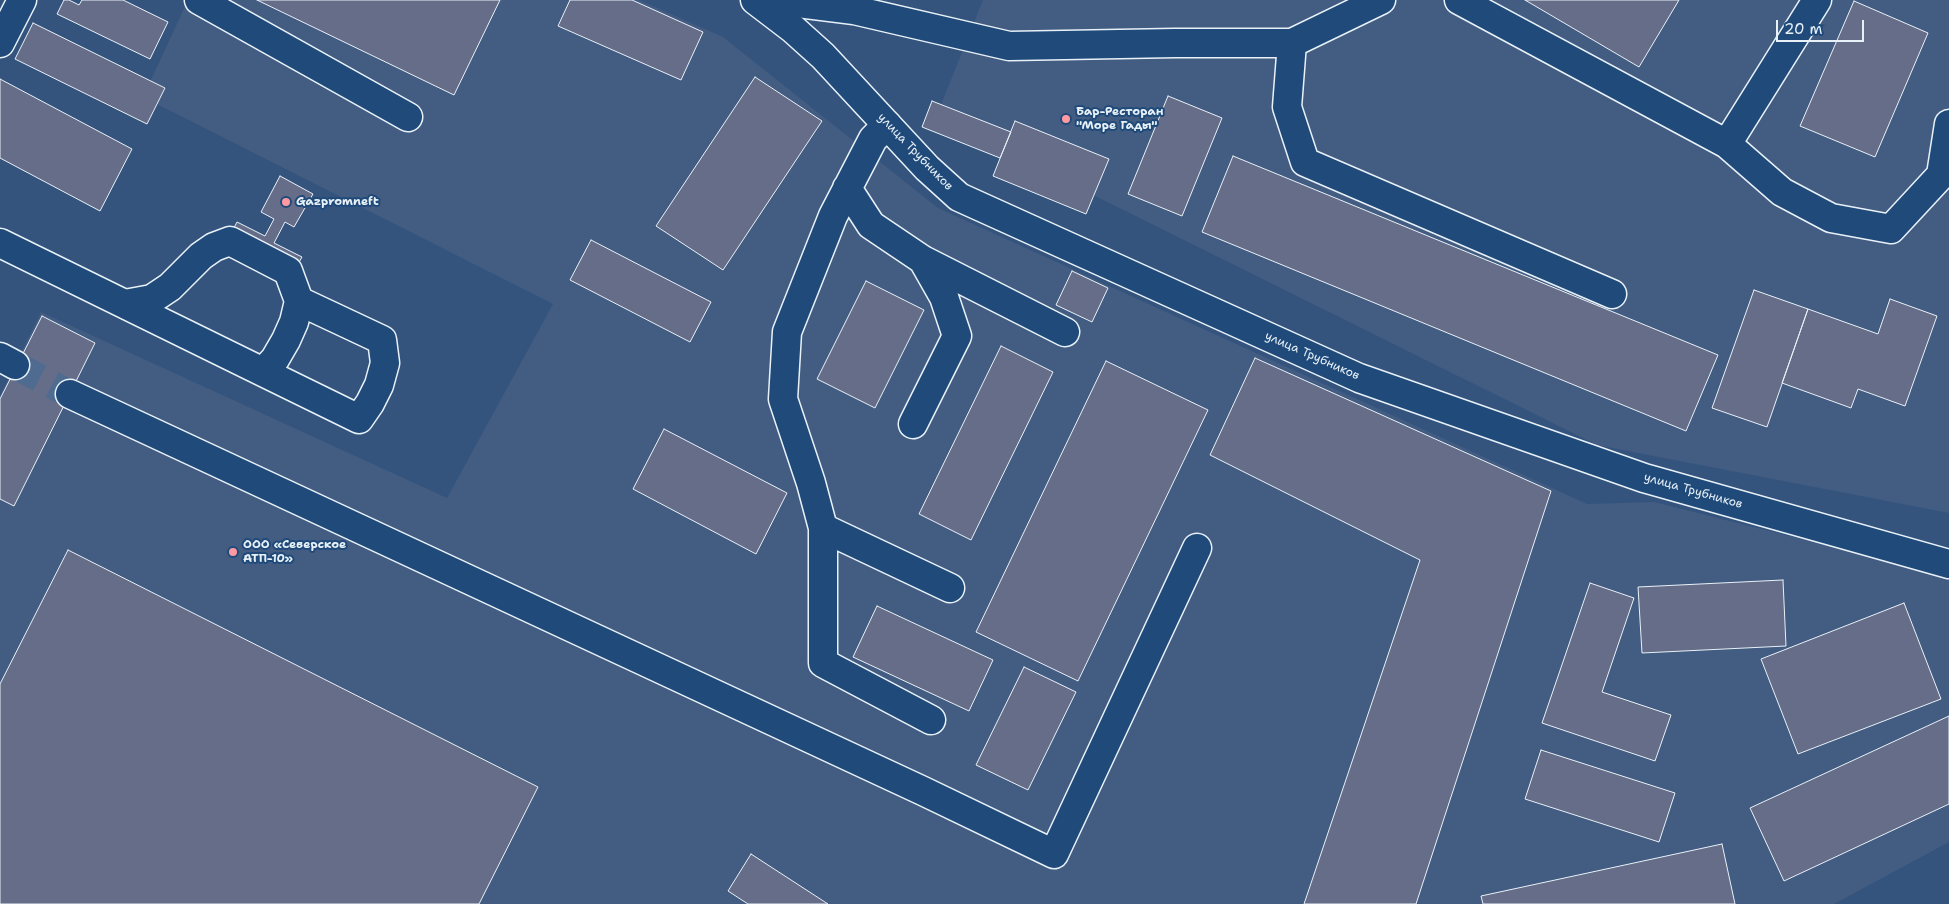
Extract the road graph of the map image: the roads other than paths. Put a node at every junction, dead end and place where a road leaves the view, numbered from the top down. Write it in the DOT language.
graph roads {
  1 [pos="22,0"];
  2 [pos="199,0"];
  3 [pos="756,0"];
  4 [pos="774,0"];
  5 [pos="1381,0"];
  6 [pos="1459,0"];
  7 [pos="1817,0"];
  8 [pos="0,43"];
  9 [pos="1292,43"];
  10 [pos="408,116"];
  11 [pos="1949,124"];
  12 [pos="887,125"];
  13 [pos="1727,144"];
  14 [pos="847,188"];
  15 [pos="0,243"];
  16 [pos="923,260"];
  17 [pos="1612,294"];
  18 [pos="299,301"];
  19 [pos="125,304"];
  20 [pos="1065,332"];
  21 [pos="263,372"];
  22 [pos="70,394"];
  23 [pos="913,424"];
  24 [pos="823,528"];
  25 [pos="1197,548"];
  26 [pos="1949,564"];
  27 [pos="950,588"];
  28 [pos="931,720"];
  1 -- 8 [label="main road"];
  2 -- 10 [label="main road"];
  3 -- 12 [label="main road, улица Трубников"];
  4 -- 9 [label="main road"];
  5 -- 9 [label="main road"];
  6 -- 13 [label="main road"];
  7 -- 13 [label="main road"];
  9 -- 17 [label="main road"];
  11 -- 13 [label="main road"];
  12 -- 14 [label="main road"];
  12 -- 26 [label="main road, улица Трубников"];
  14 -- 16 [label="main road"];
  14 -- 24 [label="main road"];
  15 -- 19 [label="main road"];
  16 -- 20 [label="main road"];
  16 -- 23 [label="main road"];
  18 -- 19 [label="main road"];
  18 -- 21 [label="main road"];
  18 -- 21 [label="main road"];
  19 -- 21 [label="main road"];
  22 -- 25 [label="main road"];
  24 -- 27 [label="main road"];
  24 -- 28 [label="main road"];
}
